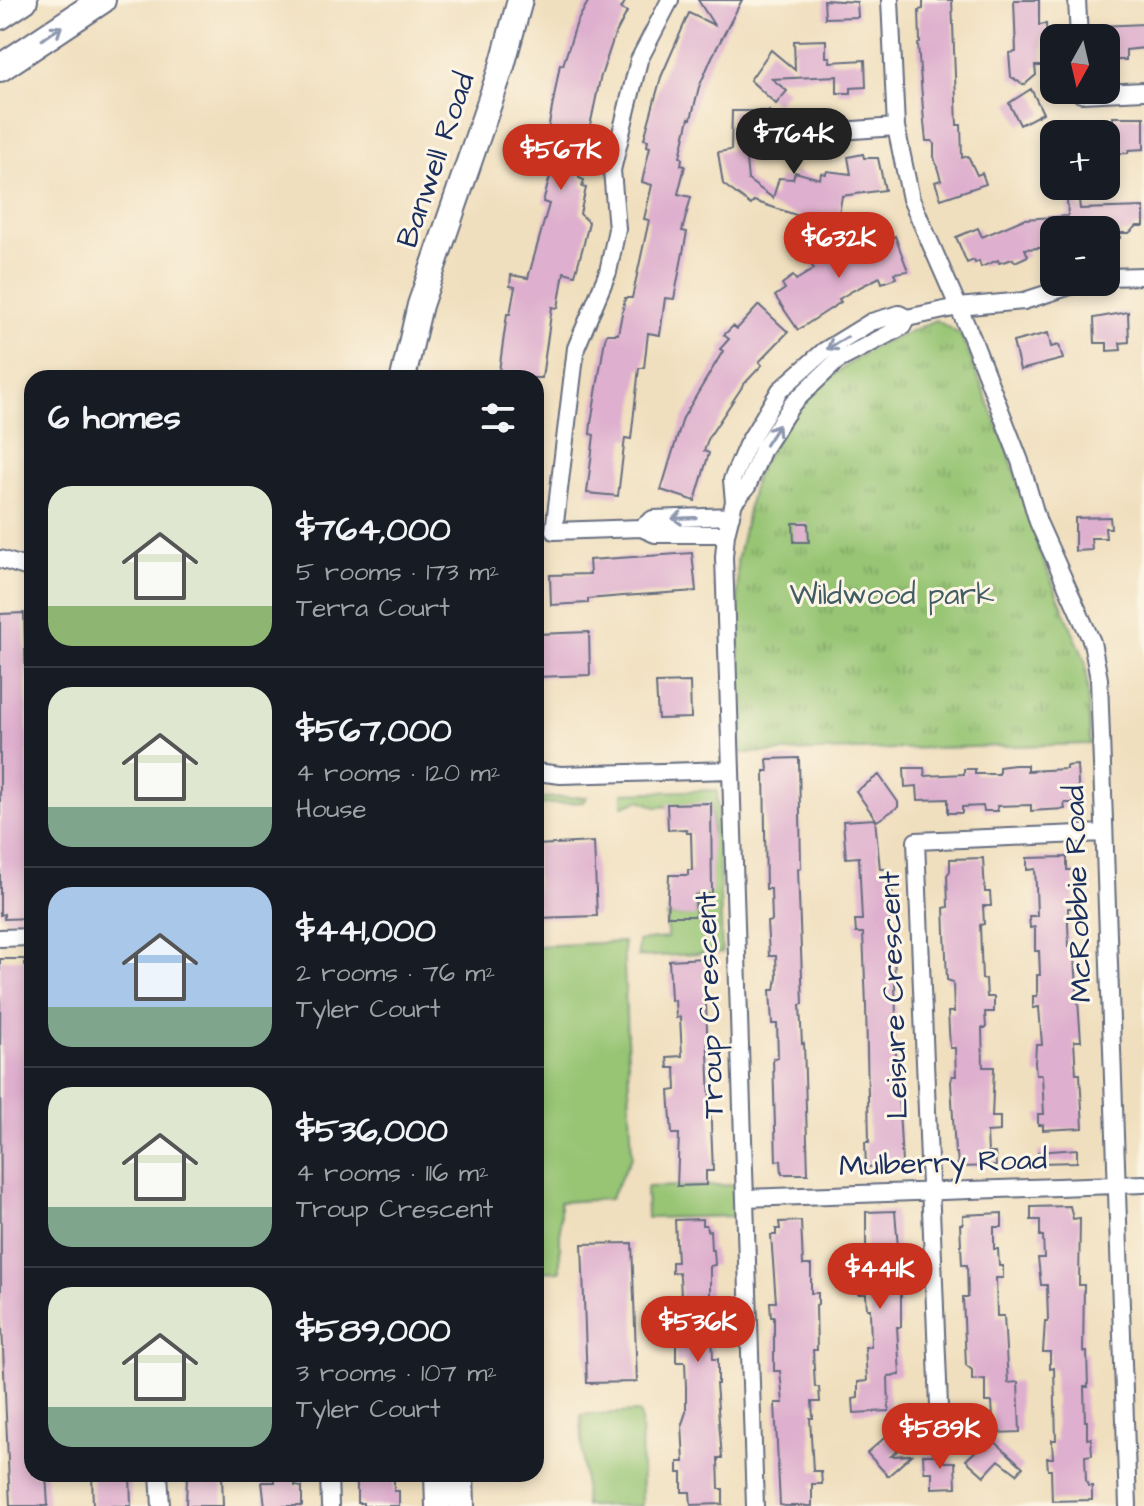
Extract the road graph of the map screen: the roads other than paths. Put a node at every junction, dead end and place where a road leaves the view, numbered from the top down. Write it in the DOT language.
graph roads {
  1 [pos="24,0"];
  2 [pos="102,0"];
  3 [pos="520,0"];
  4 [pos="670,0"];
  5 [pos="890,0"];
  6 [pos="1077,0"];
  7 [pos="0,16"];
  8 [pos="1078,24"];
  9 [pos="0,68"];
  10 [pos="1144,91"];
  11 [pos="1120,92"];
  12 [pos="896,127"];
  13 [pos="812,133"];
  14 [pos="1144,276"];
  15 [pos="1120,277"];
  16 [pos="1040,296"];
  17 [pos="958,307"];
  18 [pos="413,341"];
  19 [pos="404,370"];
  20 [pos="413,370"];
  21 [pos="733,509"];
  22 [pos="641,528"];
  23 [pos="726,534"];
  24 [pos="0,559"];
  25 [pos="24,566"];
  26 [pos="730,770"];
  27 [pos="544,773"];
  28 [pos="561,775"];
  29 [pos="544,780"];
  30 [pos="1104,833"];
  31 [pos="24,937"];
  32 [pos="0,938"];
  33 [pos="1144,1184"];
  34 [pos="1117,1185"];
  35 [pos="929,1191"];
  36 [pos="745,1198"];
  37 [pos="939,1406"];
  38 [pos="160,1482"];
  39 [pos="329,1482"];
  40 [pos="437,1482"];
  41 [pos="461,1482"];
  42 [pos="161,1506"];
  43 [pos="330,1506"];
  44 [pos="438,1506"];
  45 [pos="462,1506"];
  46 [pos="755,1506"];
  47 [pos="1128,1506"];
  1 -- 7 [label="main road"];
  9 -- 2 [label="main road, one-way"];
  3 -- 18 [label="main road, Banwell Road"];
  4 -- 22 [label="street"];
  5 -- 12 [label="street, McRobbie Road"];
  6 -- 8 [label="street"];
  10 -- 11 [label="street"];
  12 -- 13 [label="street"];
  12 -- 17 [label="street, McRobbie Road"];
  14 -- 15 [label="street"];
  16 -- 17 [label="street"];
  17 -- 21 [label="street, Troup Crescent"];
  17 -- 30 [label="street, McRobbie Road"];
  18 -- 19 [label="main road, Banwell Road"];
  18 -- 20 [label="main road, Banwell Road"];
  21 -- 22 [label="street, one-way"];
  21 -- 23 [label="street, Troup Crescent"];
  22 -- 23 [label="street"];
  23 -- 26 [label="street, Troup Crescent"];
  24 -- 25 [label="street"];
  26 -- 28 [label="street"];
  26 -- 36 [label="street, Troup Crescent"];
  27 -- 28 [label="street"];
  28 -- 29 [label="street"];
  30 -- 34 [label="street, McRobbie Road"];
  30 -- 35 [label="street, Leisure Crescent"];
  31 -- 32 [label="street"];
  33 -- 34 [label="street, Mulberry Road"];
  34 -- 35 [label="street, Mulberry Road"];
  34 -- 47 [label="street, McRobbie Road"];
  35 -- 36 [label="street, Mulberry Road"];
  35 -- 37 [label="street"];
  36 -- 46 [label="street, Troup Crescent"];
  38 -- 42 [label="street"];
  39 -- 43 [label="street"];
  40 -- 44 [label="main road"];
  41 -- 45 [label="main road"];
}
